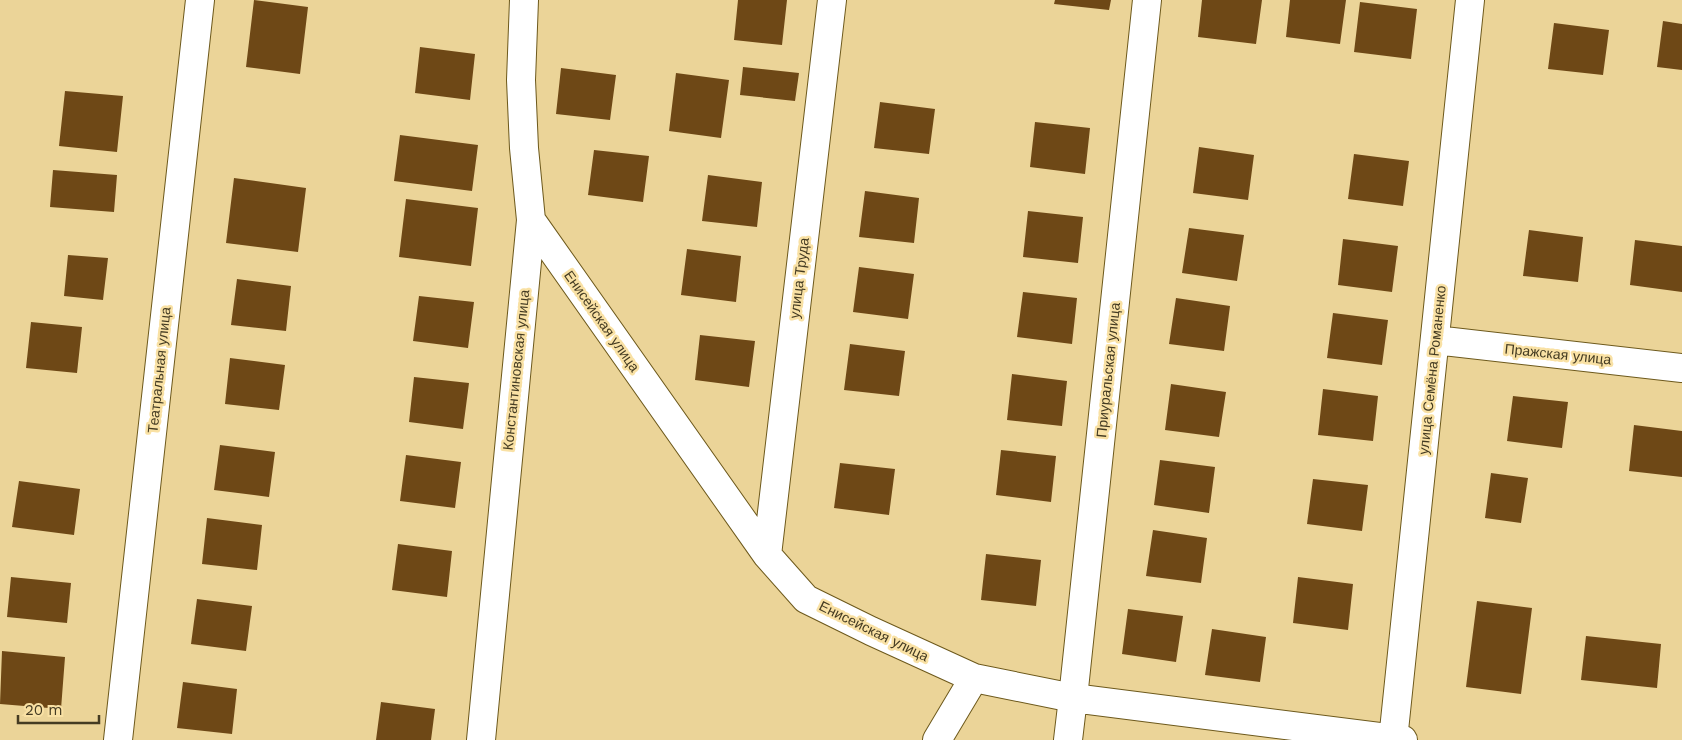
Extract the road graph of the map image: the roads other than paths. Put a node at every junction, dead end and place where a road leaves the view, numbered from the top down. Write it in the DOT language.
graph roads {
  1 [pos="200,0"];
  2 [pos="524,0"];
  3 [pos="832,0"];
  4 [pos="1148,0"];
  5 [pos="1470,0"];
  6 [pos="531,220"];
  7 [pos="1435,340"];
  8 [pos="1682,368"];
  9 [pos="767,555"];
  10 [pos="974,678"];
  11 [pos="1074,698"];
  12 [pos="118,740"];
  13 [pos="480,740"];
  14 [pos="937,740"];
  15 [pos="1068,740"];
  16 [pos="1397,740"];
  1 -- 12 [label="street, Театральная улица"];
  2 -- 6 [label="street, Константиновская улица"];
  3 -- 9 [label="street, улица Труда"];
  4 -- 11 [label="street, Приуральская улица"];
  5 -- 7 [label="street, улица Семёна Романенко"];
  6 -- 9 [label="street, Енисейская улица"];
  6 -- 13 [label="street, Константиновская улица"];
  7 -- 8 [label="street, Пражская улица"];
  7 -- 16 [label="street, улица Семёна Романенко"];
  9 -- 10 [label="street, Енисейская улица"];
  10 -- 11 [label="street, Енисейская улица"];
  10 -- 14 [label="street"];
  11 -- 15 [label="street, Приуральская улица"];
  11 -- 16 [label="street, Енисейская улица"];
}
